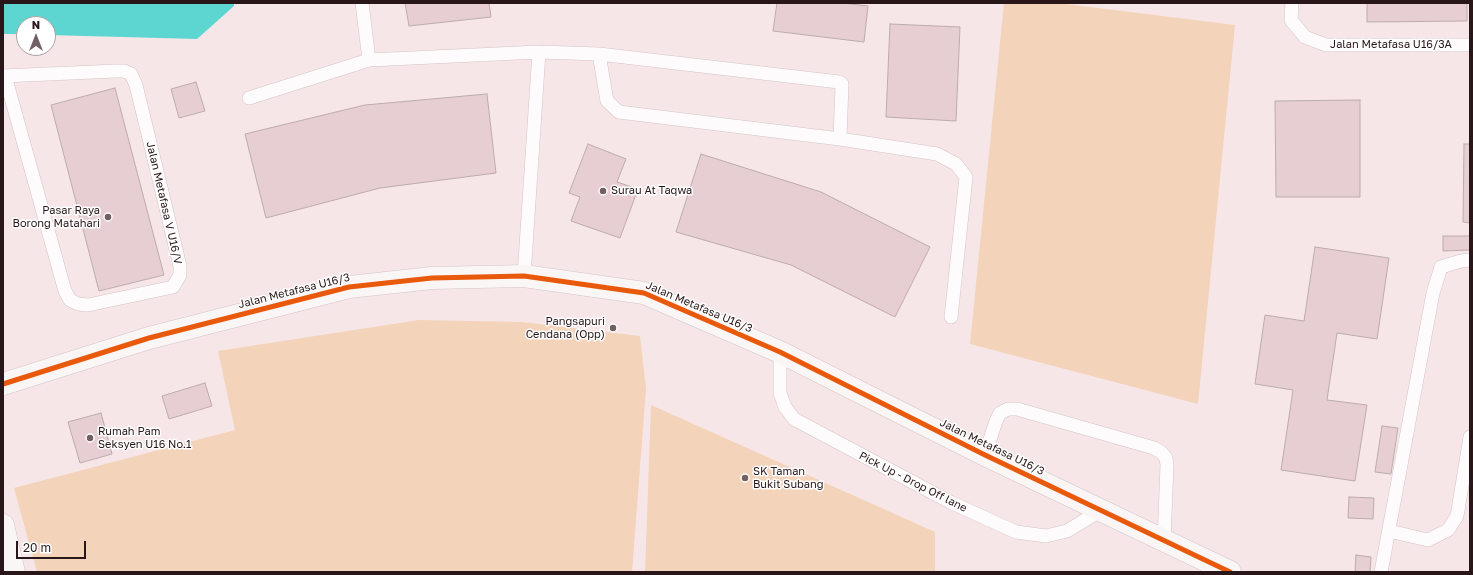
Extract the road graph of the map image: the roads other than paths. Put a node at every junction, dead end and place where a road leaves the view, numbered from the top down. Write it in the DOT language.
graph roads {
  1 [pos="362,3"];
  2 [pos="1292,3"];
  3 [pos="1470,44"];
  4 [pos="539,52"];
  5 [pos="599,54"];
  6 [pos="369,60"];
  7 [pos="4,76"];
  8 [pos="249,98"];
  9 [pos="840,139"];
  10 [pos="1470,260"];
  11 [pos="524,276"];
  12 [pos="951,317"];
  13 [pos="780,352"];
  14 [pos="3,384"];
  15 [pos="1470,437"];
  16 [pos="985,455"];
  17 [pos="1100,511"];
  18 [pos="3,525"];
  19 [pos="1389,531"];
  20 [pos="1164,541"];
  21 [pos="14,572"];
  22 [pos="1230,572"];
  23 [pos="1381,572"];
  1 -- 6 [label="lane"];
  2 -- 3 [label="lane, Jalan Metafasa U16/3A"];
  4 -- 5 [label="lane"];
  4 -- 6 [label="lane"];
  4 -- 11 [label="lane"];
  5 -- 9 [label="lane"];
  5 -- 9 [label="lane"];
  6 -- 8 [label="lane"];
  7 -- 7 [label="lane, Jalan Metafasa V U16/V"];
  9 -- 12 [label="lane"];
  10 -- 19 [label="lane"];
  11 -- 13 [label="street, Jalan Metafasa U16/3"];
  11 -- 14 [label="street, Jalan Metafasa U16/3"];
  13 -- 16 [label="street, Jalan Metafasa U16/3"];
  13 -- 17 [label="lane, Pick Up - Drop Off lane"];
  15 -- 19 [label="lane"];
  16 -- 17 [label="street, Jalan Metafasa U16/3"];
  16 -- 20 [label="lane"];
  17 -- 20 [label="street, Jalan Metafasa U16/3"];
  18 -- 21 [label="street"];
  19 -- 23 [label="lane"];
  20 -- 22 [label="street, Jalan Metafasa U16/3"];
}
